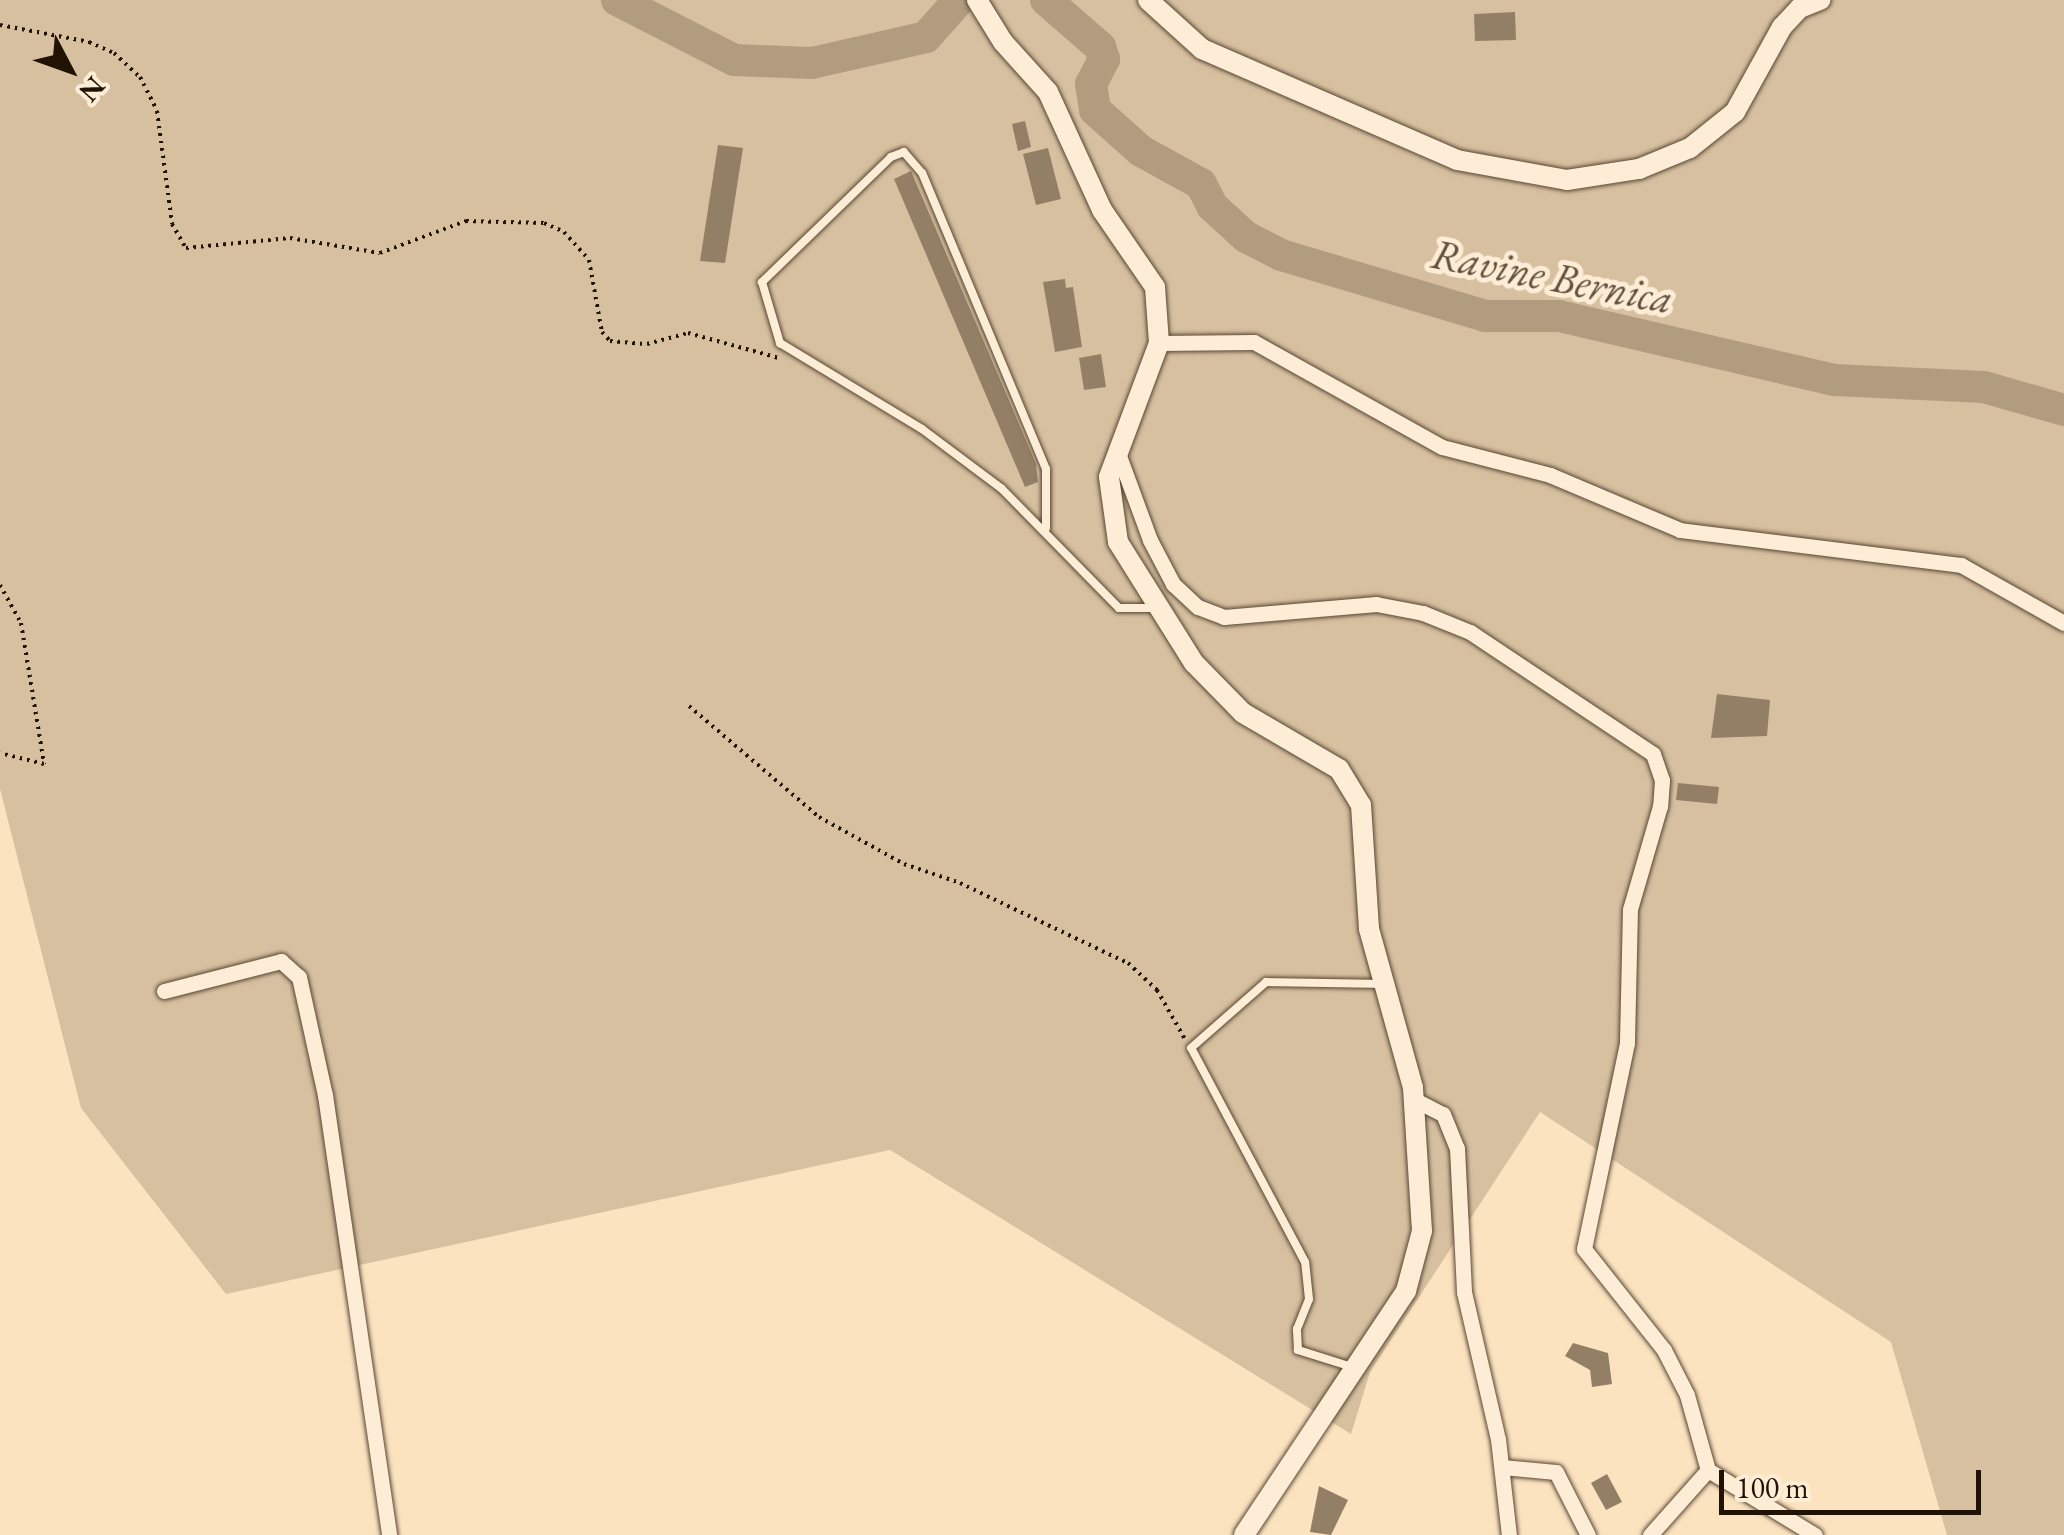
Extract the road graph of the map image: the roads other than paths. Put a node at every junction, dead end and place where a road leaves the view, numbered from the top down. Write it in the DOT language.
graph roads {
  1 [pos="977,0"];
  2 [pos="1148,0"];
  3 [pos="1820,0"];
  4 [pos="1160,343"];
  5 [pos="1118,453"];
  6 [pos="1046,528"];
  7 [pos="1160,608"];
  8 [pos="2064,623"];
  9 [pos="1384,984"];
  10 [pos="164,992"];
  11 [pos="1414,1100"];
  12 [pos="1355,1368"];
  13 [pos="1502,1467"];
  14 [pos="1708,1470"];
  15 [pos="388,1535"];
  16 [pos="1244,1535"];
  17 [pos="1509,1535"];
  18 [pos="1588,1535"];
  19 [pos="1650,1535"];
  20 [pos="1815,1535"];
  1 -- 4 [label="main road"];
  2 -- 3 [label="main road"];
  4 -- 5 [label="main road"];
  4 -- 8 [label="street"];
  5 -- 7 [label="main road"];
  5 -- 14 [label="street"];
  6 -- 6 [label="lane"];
  6 -- 7 [label="lane"];
  7 -- 9 [label="main road"];
  9 -- 11 [label="main road"];
  9 -- 12 [label="lane"];
  10 -- 15 [label="street"];
  11 -- 12 [label="main road"];
  11 -- 13 [label="street"];
  12 -- 16 [label="main road"];
  13 -- 17 [label="street"];
  13 -- 18 [label="street"];
  14 -- 19 [label="street"];
  14 -- 20 [label="street"];
}
